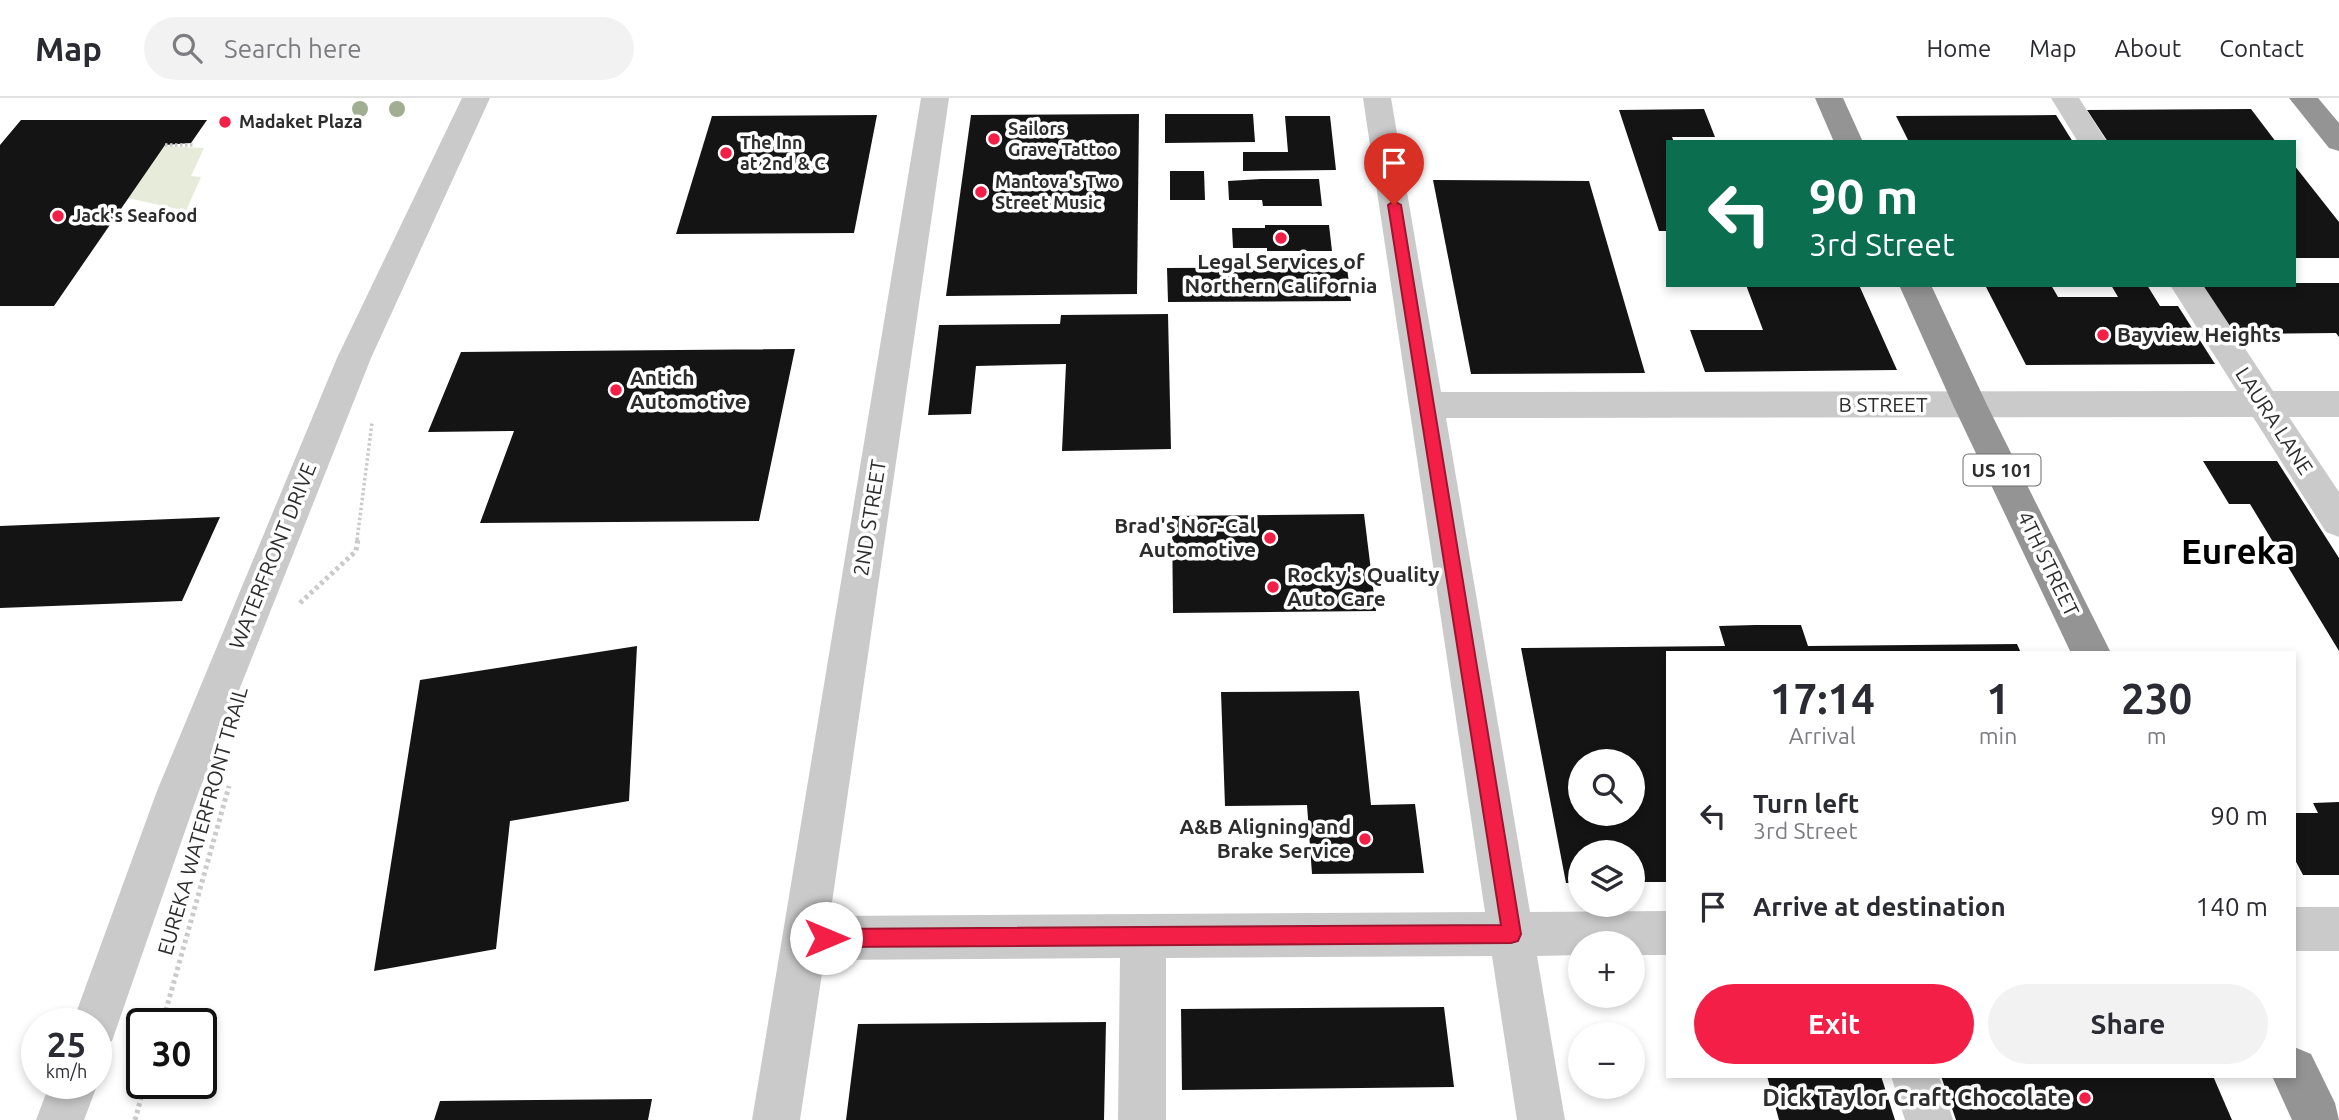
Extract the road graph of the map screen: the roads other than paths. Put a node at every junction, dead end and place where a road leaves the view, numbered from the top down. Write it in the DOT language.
graph roads {
  1 [pos="476,98"];
  2 [pos="934,98"];
  3 [pos="1377,98"];
  4 [pos="1829,98"];
  5 [pos="2065,98"];
  6 [pos="2303,98"];
  7 [pos="1848,140"];
  8 [pos="2092,140"];
  9 [pos="2339,142"];
  10 [pos="1916,287"];
  11 [pos="2187,287"];
  12 [pos="2263,404"];
  13 [pos="2339,404"];
  14 [pos="1426,405"];
  15 [pos="1970,405"];
  16 [pos="2339,522"];
  17 [pos="2090,651"];
  18 [pos="2296,929"];
  19 [pos="2339,929"];
  20 [pos="1666,933"];
  21 [pos="1511,934"];
  22 [pos="1143,936"];
  23 [pos="804,939"];
  24 [pos="101,1008"];
  25 [pos="2296,1075"];
  26 [pos="1916,1078"];
  27 [pos="68,1099"];
  28 [pos="60,1120"];
  29 [pos="776,1120"];
  30 [pos="1142,1120"];
  31 [pos="1541,1120"];
  32 [pos="1929,1120"];
  33 [pos="2318,1120"];
  1 -- 24 [label="street, WATERFRONT DRIVE"];
  2 -- 23 [label="street, 2ND STREET"];
  3 -- 14 [label="street"];
  4 -- 7 [label="highway"];
  5 -- 8 [label="street"];
  6 -- 9 [label="highway"];
  10 -- 15 [label="highway, 4TH STREET / US 101"];
  11 -- 12 [label="street, LAURA LANE"];
  12 -- 13 [label="street, B STREET"];
  12 -- 15 [label="street, B STREET"];
  12 -- 16 [label="street, LAURA LANE"];
  14 -- 15 [label="street, B STREET"];
  14 -- 21 [label="street"];
  15 -- 17 [label="highway, 4TH STREET / US 101"];
  18 -- 19 [label="street"];
  20 -- 21 [label="street"];
  21 -- 22 [label="street"];
  21 -- 31 [label="street"];
  22 -- 23 [label="street"];
  22 -- 30 [label="street"];
  23 -- 29 [label="street, 2ND STREET"];
  25 -- 33 [label="highway"];
  26 -- 32 [label="street"];
  27 -- 28 [label="street"];
}
